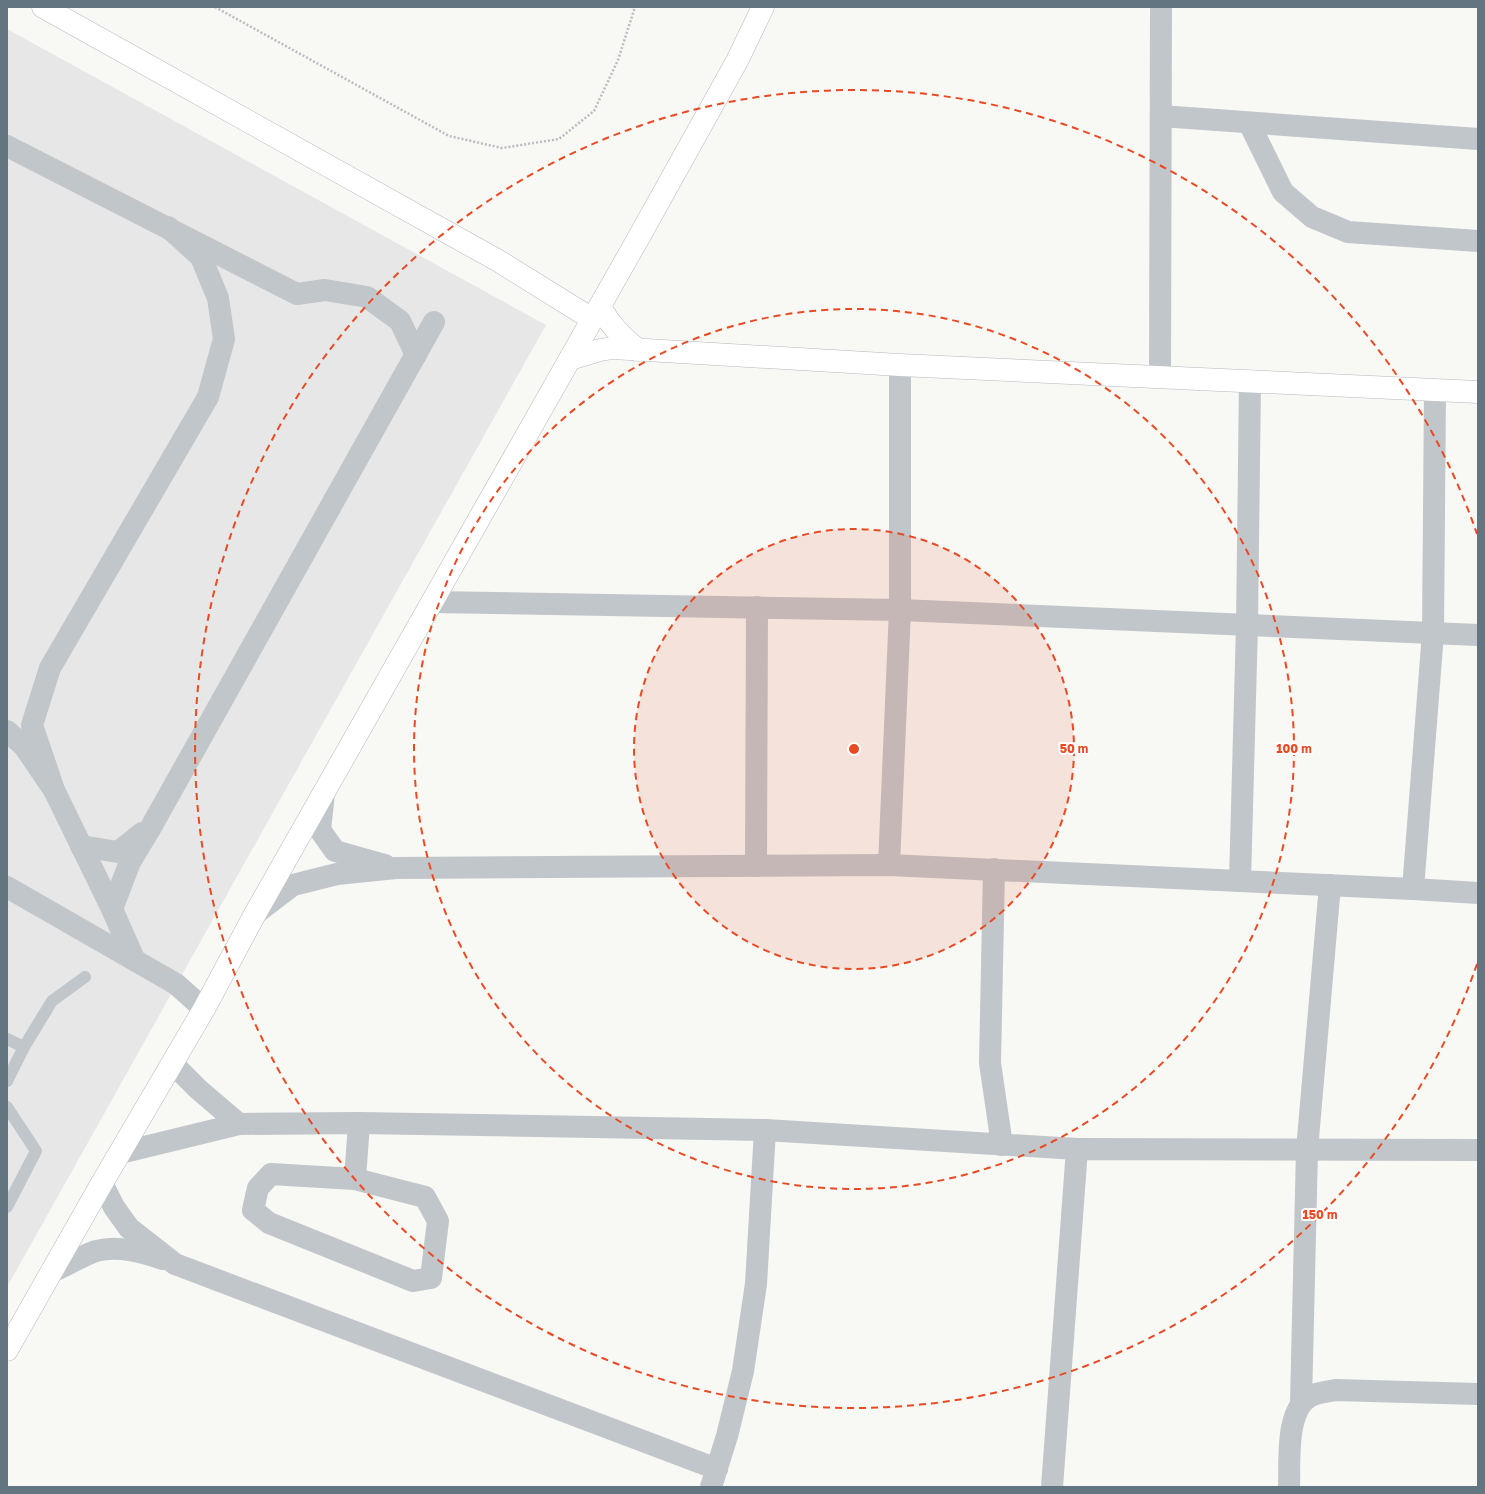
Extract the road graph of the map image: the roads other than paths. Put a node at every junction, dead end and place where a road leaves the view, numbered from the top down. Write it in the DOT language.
graph roads {
  1 [pos="43,7"];
  2 [pos="763,7"];
  3 [pos="1161,7"];
  4 [pos="1161,116"];
  5 [pos="1249,123"];
  6 [pos="1478,139"];
  7 [pos="7,146"];
  8 [pos="168,227"];
  9 [pos="1478,241"];
  10 [pos="596,313"];
  11 [pos="434,322"];
  12 [pos="638,350"];
  13 [pos="416,355"];
  14 [pos="570,359"];
  15 [pos="900,365"];
  16 [pos="1160,377"];
  17 [pos="1250,381"];
  18 [pos="1435,390"];
  19 [pos="1478,392"];
  20 [pos="432,602"];
  21 [pos="757,608"];
  22 [pos="900,610"];
  23 [pos="1247,625"];
  24 [pos="1433,633"];
  25 [pos="1478,635"];
  26 [pos="7,731"];
  27 [pos="54,790"];
  28 [pos="324,793"];
  29 [pos="151,827"];
  30 [pos="81,846"];
  31 [pos="889,865"];
  32 [pos="756,866"];
  33 [pos="396,868"];
  34 [pos="994,869"];
  35 [pos="1240,881"];
  36 [pos="1330,885"];
  37 [pos="7,887"];
  38 [pos="1413,889"];
  39 [pos="1478,893"];
  40 [pos="112,909"];
  41 [pos="255,914"];
  42 [pos="91,935"];
  43 [pos="134,960"];
  44 [pos="85,977"];
  45 [pos="204,1009"];
  46 [pos="7,1039"];
  47 [pos="24,1046"];
  48 [pos="173,1064"];
  49 [pos="7,1081"];
  50 [pos="7,1107"];
  51 [pos="359,1123"];
  52 [pos="239,1124"];
  53 [pos="765,1130"];
  54 [pos="1002,1145"];
  55 [pos="1077,1149"];
  56 [pos="1307,1150"];
  57 [pos="1478,1150"];
  58 [pos="120,1153"];
  59 [pos="355,1179"];
  60 [pos="102,1183"];
  61 [pos="7,1207"];
  62 [pos="175,1264"];
  63 [pos="51,1272"];
  64 [pos="7,1350"];
  65 [pos="1478,1394"];
  66 [pos="1301,1403"];
  67 [pos="714,1478"];
  68 [pos="1052,1487"];
  69 [pos="1289,1487"];
  1 -- 10 [label="street"];
  2 -- 10 [label="street"];
  3 -- 4 [label="street"];
  4 -- 5 [label="street"];
  4 -- 16 [label="street"];
  5 -- 6 [label="street"];
  5 -- 9 [label="street"];
  7 -- 8 [label="street"];
  8 -- 13 [label="street"];
  8 -- 27 [label="street"];
  10 -- 12 [label="street"];
  10 -- 14 [label="street"];
  11 -- 13 [label="street"];
  12 -- 14 [label="street"];
  12 -- 15 [label="street"];
  13 -- 29 [label="street"];
  14 -- 20 [label="street"];
  15 -- 16 [label="street"];
  15 -- 22 [label="street"];
  16 -- 17 [label="street"];
  17 -- 18 [label="street"];
  17 -- 23 [label="street"];
  18 -- 19 [label="street"];
  18 -- 24 [label="street"];
  20 -- 21 [label="street"];
  20 -- 28 [label="street"];
  21 -- 22 [label="street"];
  21 -- 32 [label="street"];
  22 -- 23 [label="street"];
  22 -- 31 [label="street"];
  23 -- 24 [label="street"];
  23 -- 35 [label="street"];
  24 -- 25 [label="street"];
  24 -- 38 [label="street"];
  26 -- 27 [label="street"];
  27 -- 30 [label="street"];
  28 -- 33 [label="street"];
  28 -- 41 [label="street"];
  29 -- 30 [label="street"];
  29 -- 40 [label="street"];
  30 -- 40 [label="street"];
  31 -- 32 [label="street"];
  31 -- 34 [label="street"];
  32 -- 33 [label="street"];
  33 -- 41 [label="street"];
  34 -- 35 [label="street"];
  34 -- 54 [label="street"];
  35 -- 36 [label="street"];
  36 -- 38 [label="street"];
  36 -- 56 [label="street"];
  37 -- 42 [label="street"];
  38 -- 39 [label="street"];
  40 -- 42 [label="street"];
  40 -- 43 [label="street"];
  41 -- 45 [label="street"];
  42 -- 43 [label="street"];
  43 -- 45 [label="street"];
  44 -- 47 [label="lane"];
  45 -- 48 [label="street"];
  46 -- 47 [label="lane"];
  47 -- 49 [label="lane"];
  48 -- 52 [label="street"];
  48 -- 58 [label="street"];
  50 -- 61 [label="lane"];
  51 -- 52 [label="street"];
  51 -- 53 [label="street"];
  51 -- 59 [label="street"];
  52 -- 58 [label="street"];
  53 -- 54 [label="street"];
  53 -- 67 [label="street"];
  54 -- 55 [label="street"];
  55 -- 56 [label="street"];
  55 -- 68 [label="street"];
  56 -- 57 [label="street"];
  56 -- 66 [label="street"];
  58 -- 60 [label="street"];
  59 -- 59 [label="street"];
  60 -- 62 [label="street"];
  60 -- 63 [label="street"];
  62 -- 63 [label="street"];
  62 -- 67 [label="street"];
  63 -- 64 [label="street"];
  65 -- 66 [label="street"];
  66 -- 69 [label="street"];
}
